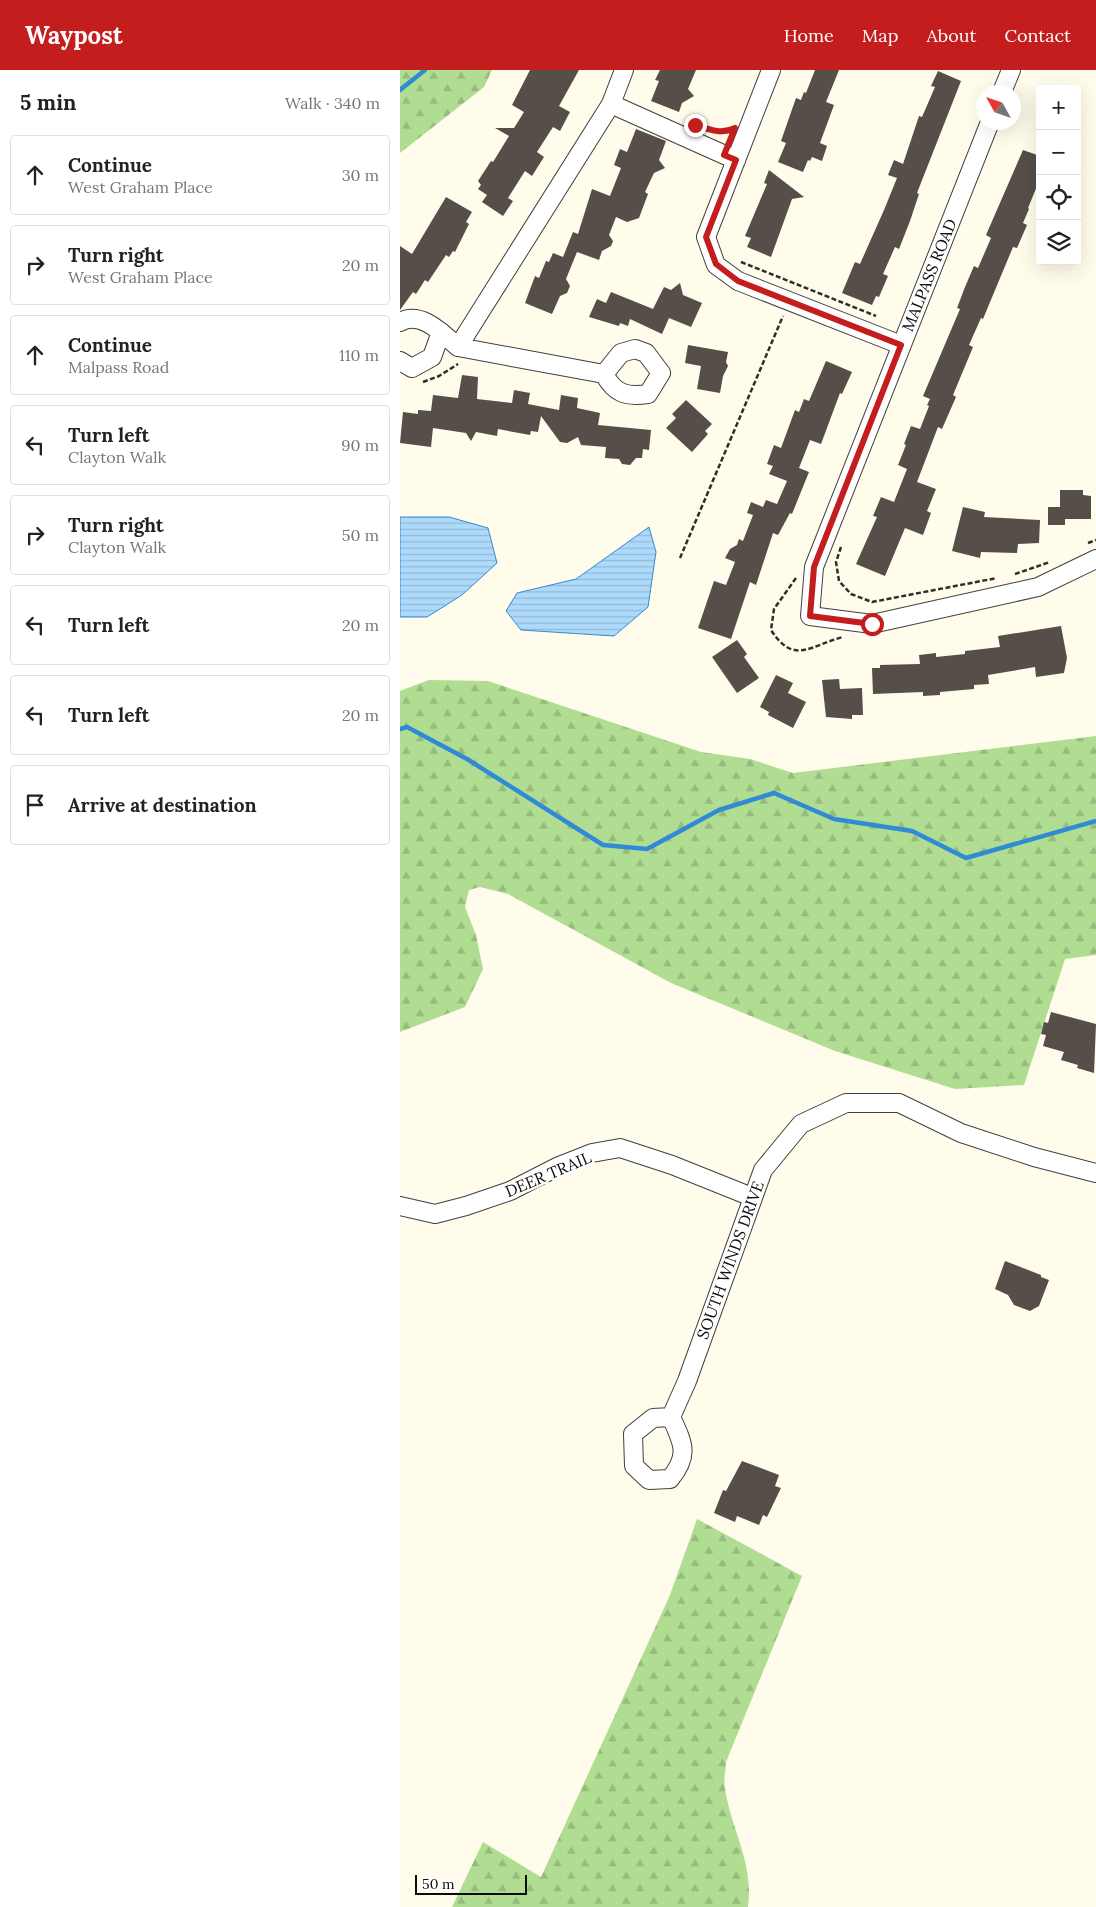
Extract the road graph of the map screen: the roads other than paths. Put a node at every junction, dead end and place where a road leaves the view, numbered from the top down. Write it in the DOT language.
graph roads {
  1 [pos="624,70"];
  2 [pos="771,70"];
  3 [pos="1012,70"];
  4 [pos="1005,85"];
  5 [pos="612,104"];
  6 [pos="987,130"];
  7 [pos="730,157"];
  8 [pos="400,322"];
  9 [pos="441,332"];
  10 [pos="901,345"];
  11 [pos="458,347"];
  12 [pos="400,361"];
  13 [pos="604,374"];
  14 [pos="1092,551"];
  15 [pos="1096,1173"];
  16 [pos="752,1197"];
  17 [pos="400,1206"];
  18 [pos="671,1417"];
  1 -- 5 [label="street"];
  2 -- 7 [label="street"];
  3 -- 4 [label="street"];
  5 -- 7 [label="street"];
  5 -- 11 [label="street"];
  6 -- 10 [label="street, MALPASS ROAD"];
  7 -- 10 [label="street"];
  8 -- 9 [label="street"];
  9 -- 11 [label="street"];
  9 -- 12 [label="street"];
  10 -- 14 [label="street, MALPASS ROAD"];
  11 -- 13 [label="street"];
  15 -- 16 [label="street, SOUTH WINDS DRIVE"];
  16 -- 17 [label="street, DEER TRAIL"];
  16 -- 18 [label="street, SOUTH WINDS DRIVE"];
}
